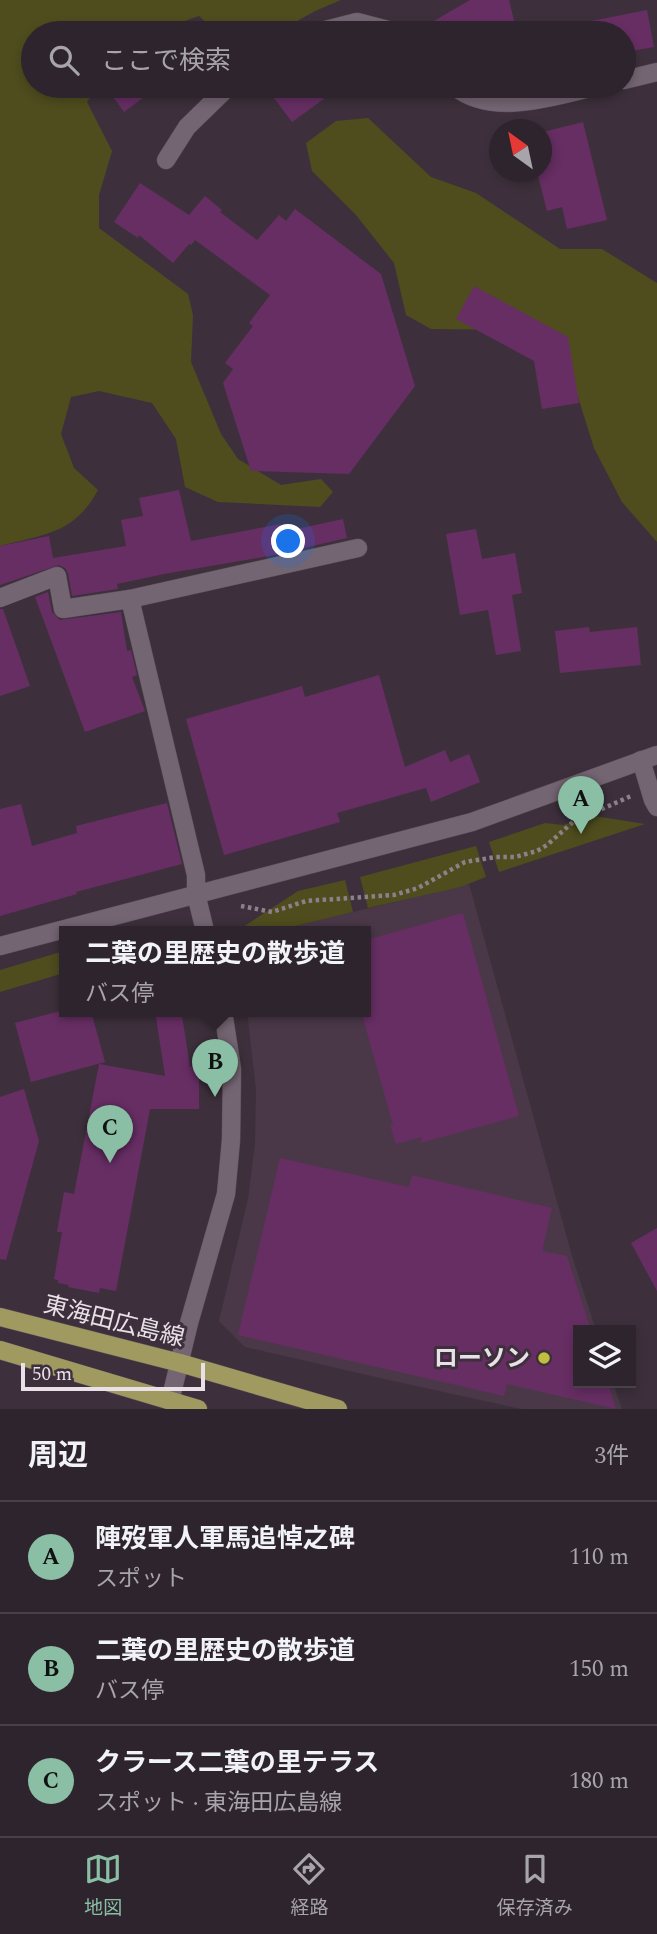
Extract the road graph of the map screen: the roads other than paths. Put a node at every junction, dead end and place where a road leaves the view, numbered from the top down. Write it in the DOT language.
graph roads {
  1 [pos="657,72"];
  2 [pos="636,77"];
  3 [pos="217,98"];
  4 [pos="476,98"];
  5 [pos="547,98"];
  6 [pos="166,160"];
  7 [pos="358,548"];
  8 [pos="0,598"];
  9 [pos="130,599"];
  10 [pos="649,757"];
  11 [pos="657,807"];
  12 [pos="196,894"];
  13 [pos="75,926"];
  14 [pos="204,926"];
  15 [pos="59,930"];
  16 [pos="0,946"];
  17 [pos="224,1017"];
  18 [pos="0,1317"];
  19 [pos="0,1350"];
  20 [pos="180,1363"];
  21 [pos="170,1401"];
  22 [pos="198,1409"];
  23 [pos="338,1409"];
  1 -- 2 [label="street"];
  3 -- 6 [label="street"];
  4 -- 5 [label="street"];
  7 -- 9 [label="street"];
  8 -- 9 [label="street"];
  9 -- 12 [label="street"];
  10 -- 11 [label="street"];
  10 -- 12 [label="street"];
  12 -- 13 [label="street"];
  12 -- 14 [label="street"];
  15 -- 16 [label="street"];
  17 -- 20 [label="street"];
  18 -- 20 [label="main road, 東海田広島線"];
  19 -- 21 [label="main road"];
  20 -- 21 [label="street"];
  20 -- 23 [label="main road, 東海田広島線"];
  21 -- 22 [label="main road"];
}
